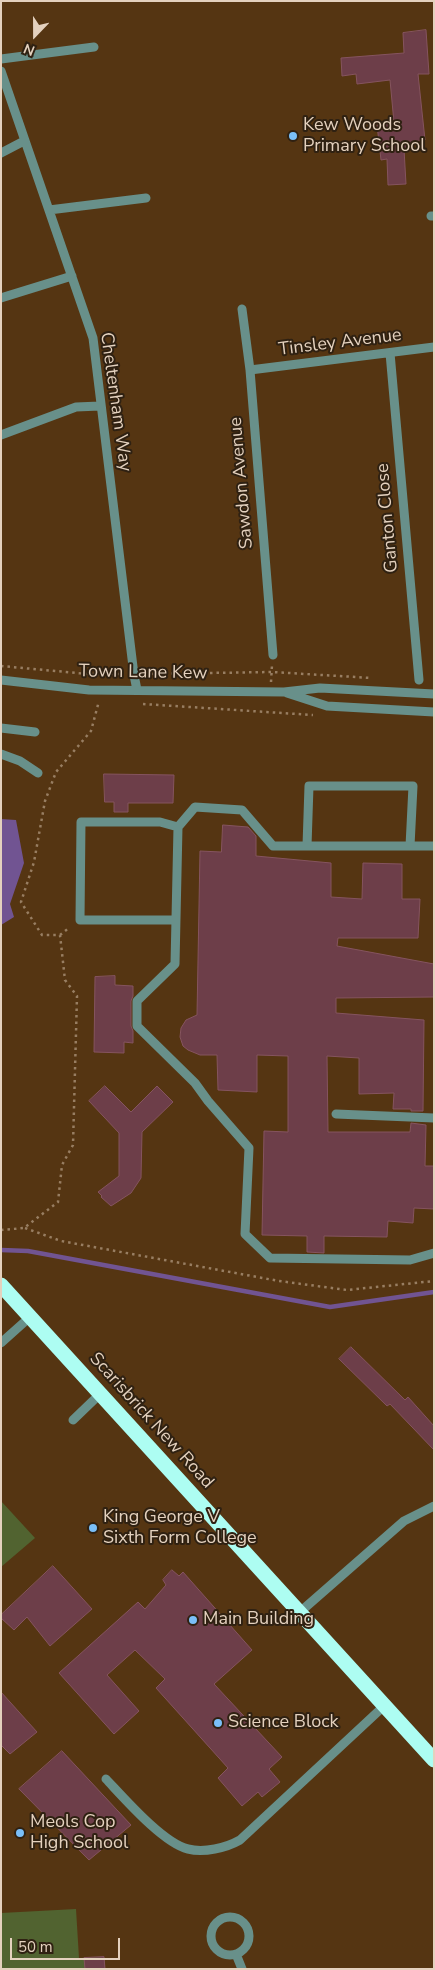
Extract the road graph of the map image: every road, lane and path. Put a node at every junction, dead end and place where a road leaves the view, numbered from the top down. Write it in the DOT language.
graph roads {
  1 [pos="94,47"];
  2 [pos="1,59"];
  3 [pos="1,71"];
  4 [pos="24,141"];
  5 [pos="1,153"];
  6 [pos="146,198"];
  7 [pos="49,210"];
  8 [pos="72,276"];
  9 [pos="1,298"];
  10 [pos="242,309"];
  11 [pos="434,347"];
  12 [pos="390,353"];
  13 [pos="250,370"];
  14 [pos="100,406"];
  15 [pos="1,435"];
  16 [pos="273,655"];
  17 [pos="1,666"];
  18 [pos="272,672"];
  19 [pos="134,675"];
  20 [pos="372,678"];
  21 [pos="1,680"];
  22 [pos="419,680"];
  23 [pos="137,690"];
  24 [pos="270,691"];
  25 [pos="284,692"];
  26 [pos="434,694"];
  27 [pos="99,702"];
  28 [pos="137,703"];
  29 [pos="434,712"];
  30 [pos="316,715"];
  31 [pos="1,728"];
  32 [pos="35,732"];
  33 [pos="1,754"];
  34 [pos="38,773"];
  35 [pos="178,827"];
  36 [pos="307,846"];
  37 [pos="410,846"];
  38 [pos="434,846"];
  39 [pos="176,920"];
  40 [pos="336,1114"];
  41 [pos="434,1118"];
  42 [pos="24,1228"];
  43 [pos="1,1230"];
  44 [pos="434,1253"];
  45 [pos="434,1281"];
  46 [pos="1,1285"];
  47 [pos="30,1317"];
  48 [pos="1,1343"];
  49 [pos="100,1394"];
  50 [pos="73,1420"];
  51 [pos="434,1506"];
  52 [pos="300,1612"];
  53 [pos="384,1706"];
  54 [pos="434,1760"];
  55 [pos="106,1778"];
  56 [pos="236,1954"];
  57 [pos="242,1969"];
  1 -- 2 [label="street"];
  3 -- 4 [label="street, Cheltenham Way"];
  4 -- 5 [label="street"];
  4 -- 7 [label="street, Cheltenham Way"];
  6 -- 7 [label="street"];
  7 -- 8 [label="street, Cheltenham Way"];
  8 -- 9 [label="street"];
  8 -- 14 [label="street, Cheltenham Way"];
  10 -- 13 [label="street, Sawdon Avenue"];
  11 -- 12 [label="street, Tinsley Avenue"];
  12 -- 13 [label="street, Tinsley Avenue"];
  12 -- 22 [label="street, Ganton Close"];
  13 -- 16 [label="street, Sawdon Avenue"];
  14 -- 15 [label="street"];
  14 -- 19 [label="street, Cheltenham Way"];
  16 -- 18 [label="path"];
  17 -- 19 [label="path"];
  18 -- 19 [label="path"];
  18 -- 20 [label="path"];
  18 -- 24 [label="path"];
  19 -- 23 [label="street, Cheltenham Way"];
  21 -- 23 [label="street, Town Lane Kew"];
  23 -- 24 [label="street, Town Lane Kew"];
  24 -- 25 [label="street, Town Lane Kew"];
  25 -- 26 [label="street, Town Lane Kew"];
  25 -- 29 [label="street, Town Lane Kew"];
  27 -- 42 [label="path"];
  28 -- 30 [label="path"];
  31 -- 32 [label="street"];
  33 -- 34 [label="street"];
  35 -- 36 [label="street"];
  35 -- 39 [label="street"];
  35 -- 39 [label="street"];
  36 -- 37 [label="street"];
  36 -- 37 [label="street"];
  37 -- 38 [label="street"];
  39 -- 44 [label="street"];
  40 -- 41 [label="street"];
  42 -- 43 [label="path"];
  42 -- 45 [label="path"];
  46 -- 47 [label="highway, Scarisbrick New Road"];
  47 -- 48 [label="street"];
  47 -- 49 [label="highway, Scarisbrick New Road"];
  49 -- 50 [label="street"];
  49 -- 52 [label="highway, Scarisbrick New Road"];
  51 -- 52 [label="street"];
  52 -- 53 [label="highway, Scarisbrick New Road"];
  53 -- 54 [label="highway, Scarisbrick New Road"];
  53 -- 55 [label="street"];
  56 -- 56 [label="street"];
  56 -- 57 [label="street"];
}
